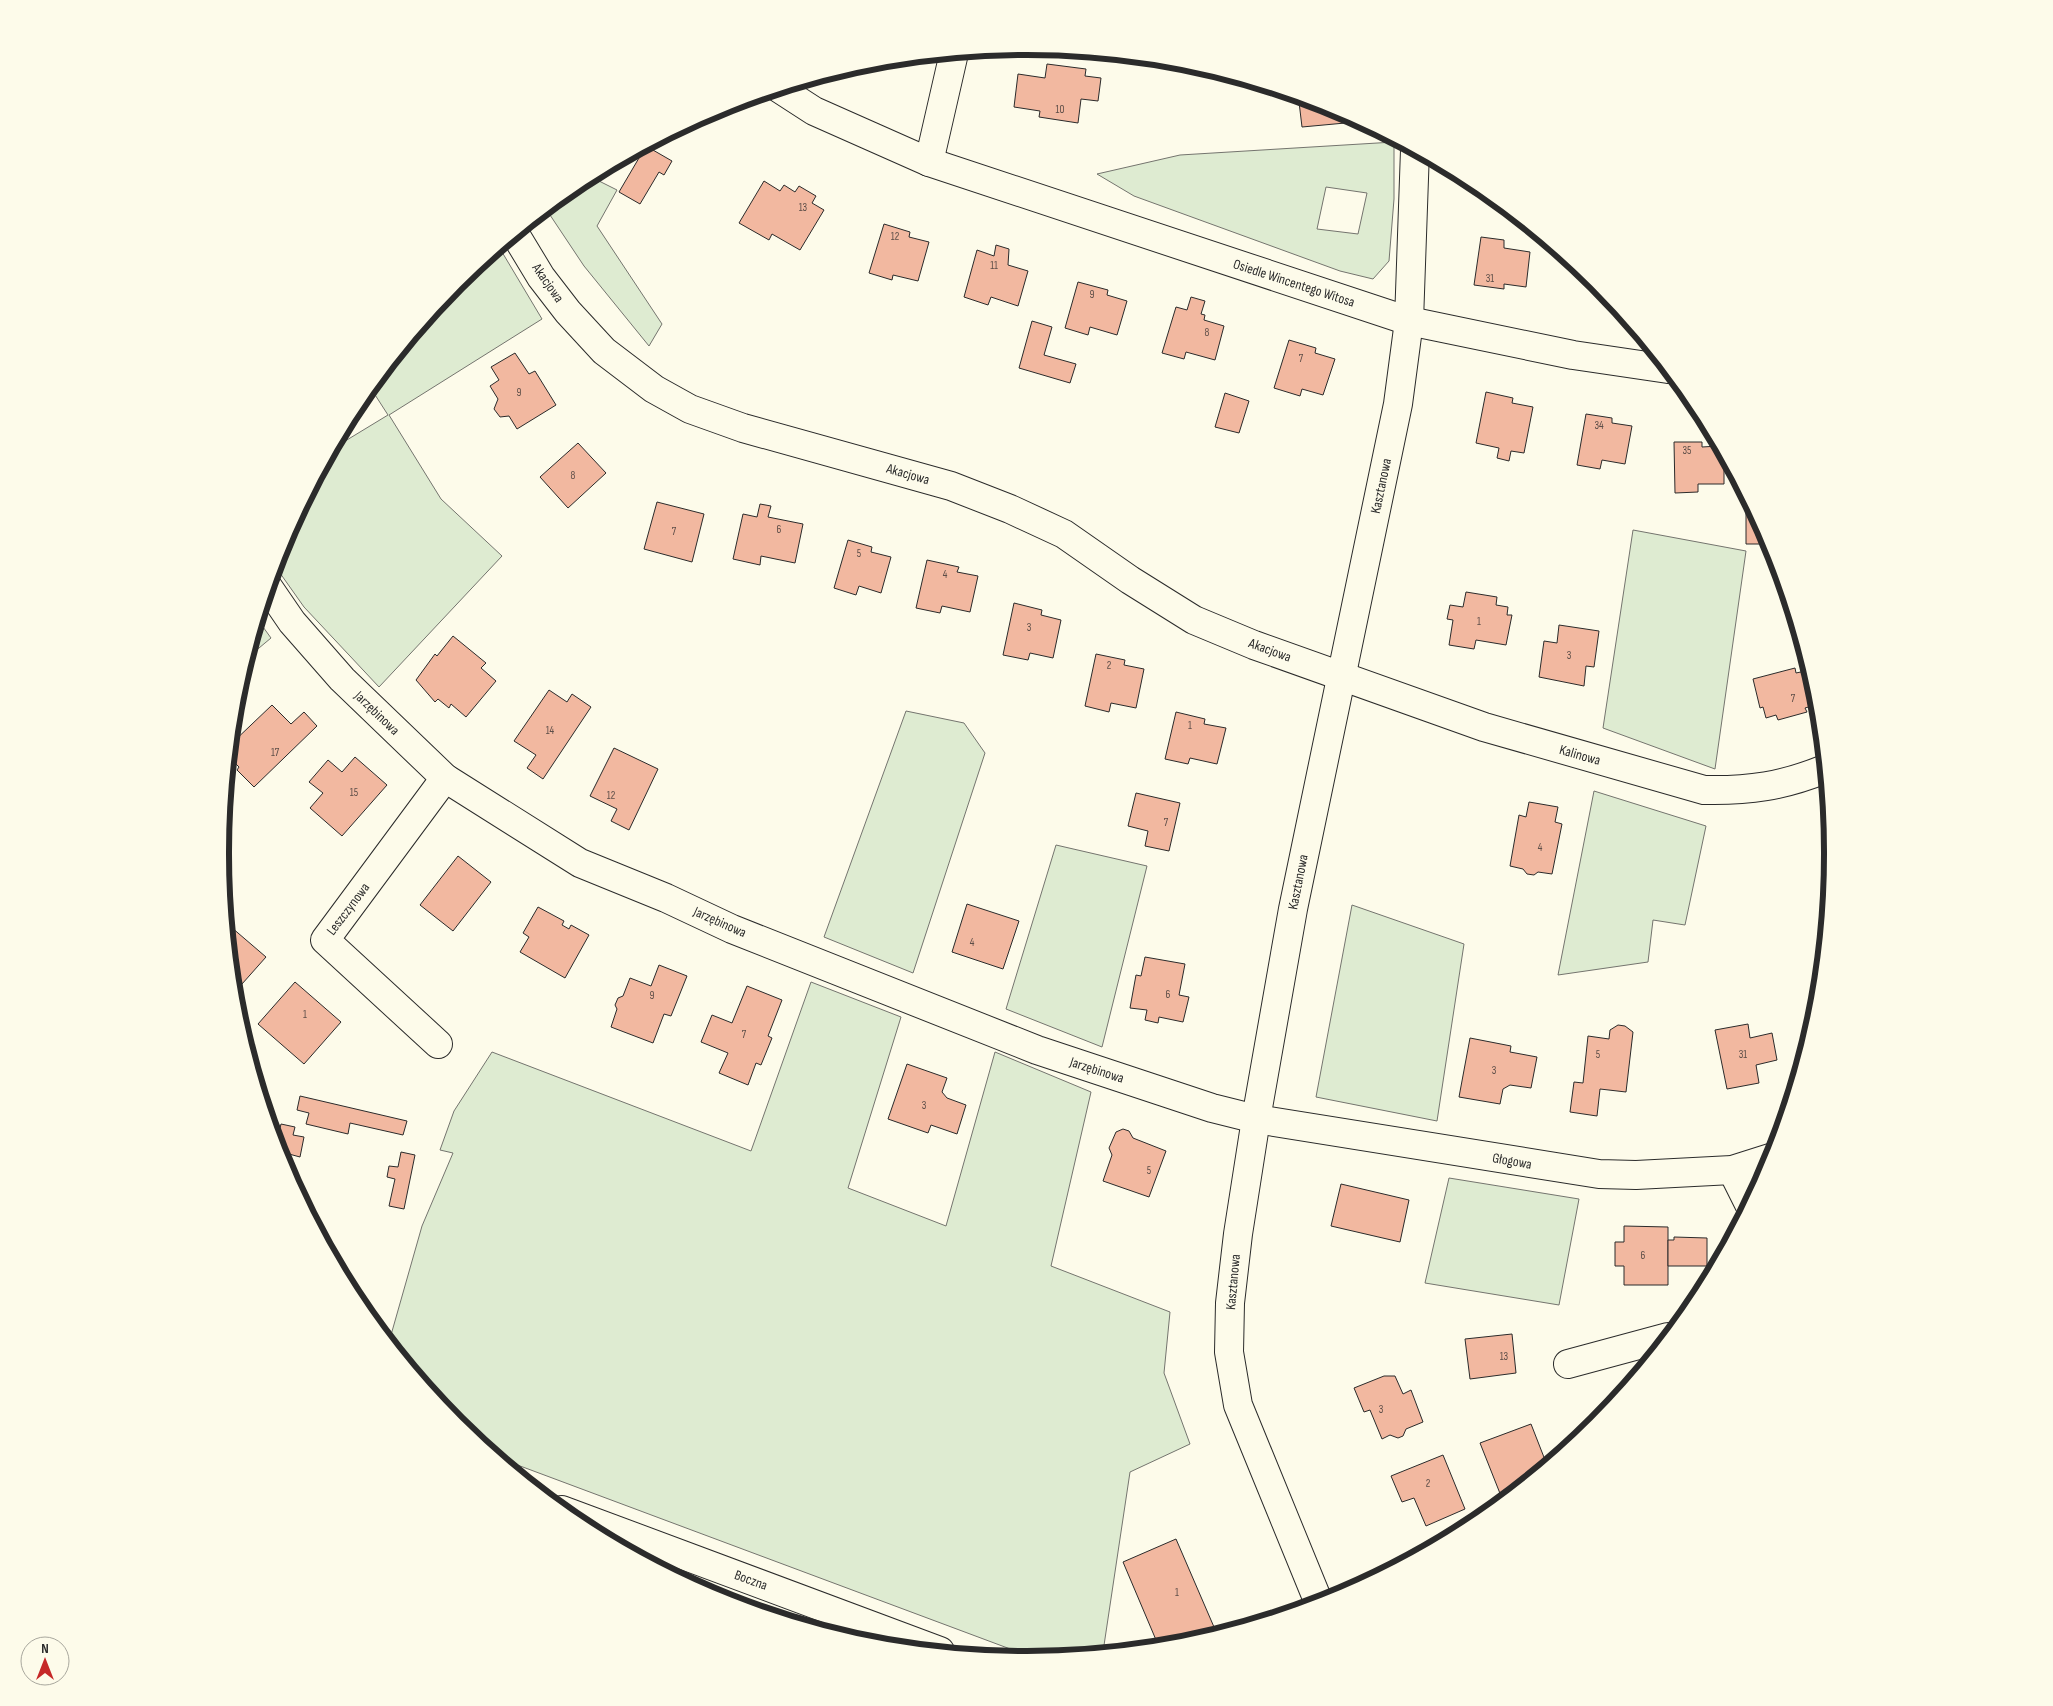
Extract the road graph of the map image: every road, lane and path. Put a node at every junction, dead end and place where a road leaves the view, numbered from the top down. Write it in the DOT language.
graph roads {
  1 [pos="953,59"];
  2 [pos="785,92"];
  3 [pos="1415,156"];
  4 [pos="930,162"];
  5 [pos="518,239"];
  6 [pos="1409,321"];
  7 [pos="1661,368"];
  8 [pos="272,594"];
  9 [pos="1340,674"];
  10 [pos="1820,771"];
  11 [pos="445,778"];
  12 [pos="438,1044"];
  13 [pos="1256,1118"];
  14 [pos="1763,1160"];
  15 [pos="1732,1170"];
  16 [pos="1746,1197"];
  17 [pos="1660,1339"];
  18 [pos="1568,1364"];
  19 [pos="586,1519"];
  20 [pos="1316,1596"];
  21 [pos="921,1644"];
  1 -- 4 [label="street"];
  2 -- 4 [label="street, Osiedle Wincentego Witosa"];
  3 -- 6 [label="street, Kasztanowa"];
  4 -- 6 [label="street, Osiedle Wincentego Witosa"];
  5 -- 9 [label="street, Akacjowa"];
  6 -- 7 [label="street, Osiedle Wincentego Witosa"];
  6 -- 9 [label="street, Kasztanowa"];
  8 -- 11 [label="street, Jarzębinowa"];
  9 -- 10 [label="street, Kalinowa"];
  9 -- 13 [label="street, Kasztanowa"];
  11 -- 12 [label="street, Leszczynowa"];
  11 -- 13 [label="street, Jarzębinowa"];
  13 -- 15 [label="street, Głogowa"];
  13 -- 20 [label="street, Kasztanowa"];
  14 -- 15 [label="street, Głogowa"];
  15 -- 16 [label="street"];
  17 -- 18 [label="street"];
  19 -- 21 [label="street, Boczna"];
}
